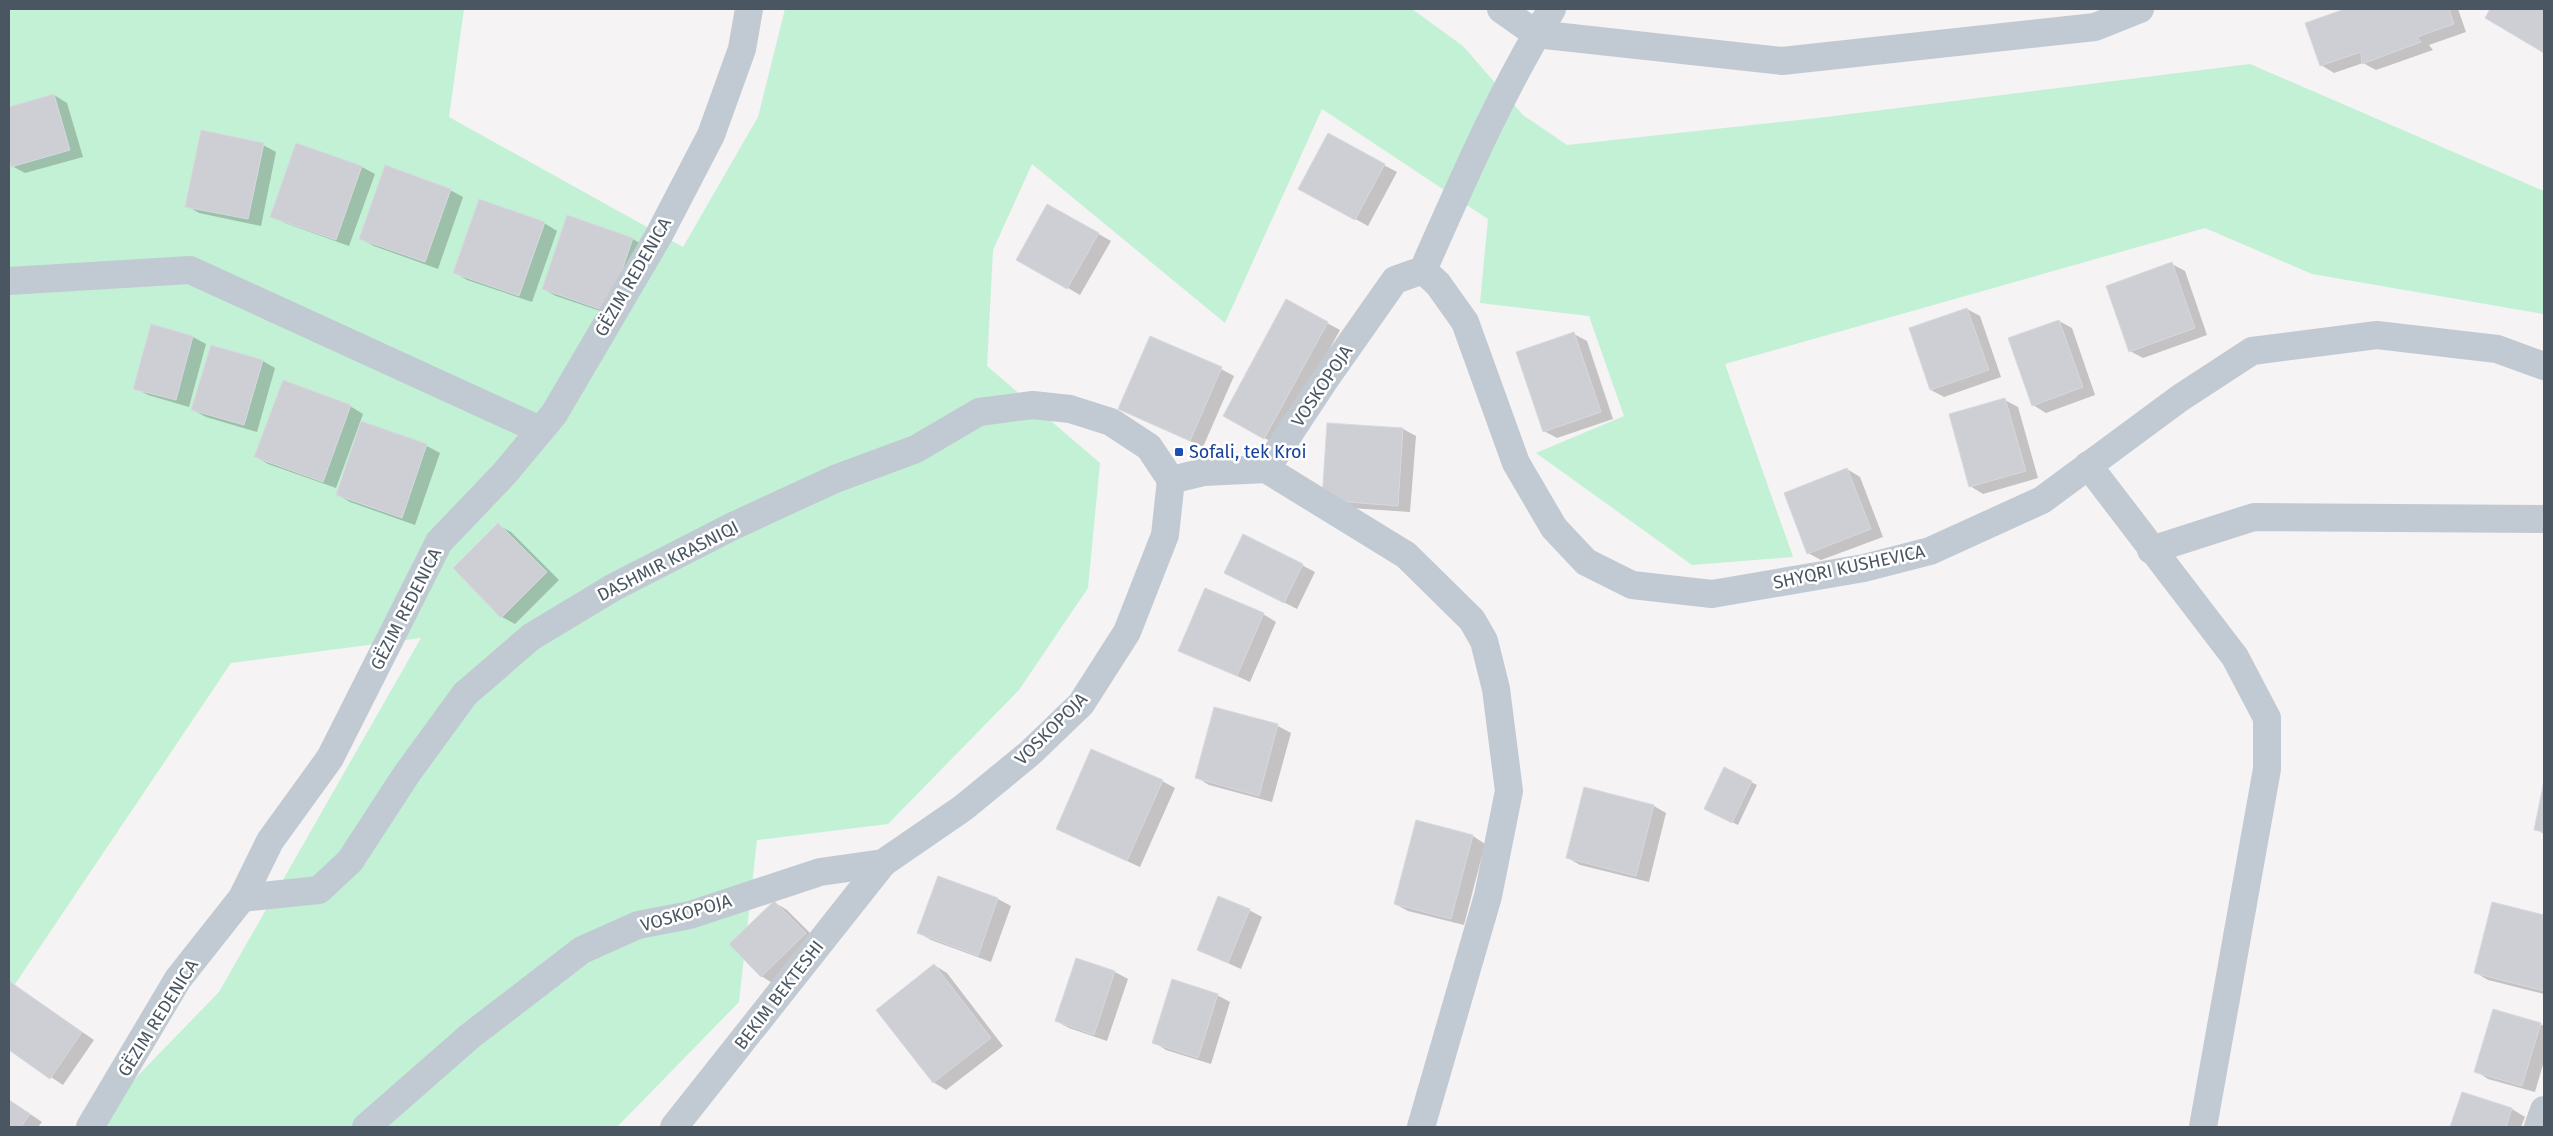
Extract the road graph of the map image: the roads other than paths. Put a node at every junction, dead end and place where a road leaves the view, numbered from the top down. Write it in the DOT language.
graph roads {
  1 [pos="749,9"];
  2 [pos="1502,9"];
  3 [pos="1552,9"];
  4 [pos="2140,9"];
  5 [pos="1536,34"];
  6 [pos="1423,270"];
  7 [pos="9,282"];
  8 [pos="2544,366"];
  9 [pos="540,430"];
  10 [pos="2088,465"];
  11 [pos="1266,469"];
  12 [pos="1171,480"];
  13 [pos="2544,519"];
  14 [pos="2152,550"];
  15 [pos="883,863"];
  16 [pos="242,898"];
  17 [pos="2544,1110"];
  18 [pos="90,1127"];
  19 [pos="366,1127"];
  20 [pos="674,1127"];
  21 [pos="1422,1127"];
  22 [pos="2203,1127"];
  23 [pos="2538,1127"];
  1 -- 9 [label="street, GËZIM REDENICA"];
  2 -- 5 [label="street"];
  3 -- 5 [label="street"];
  4 -- 5 [label="street"];
  5 -- 6 [label="street"];
  6 -- 10 [label="street, SHYQRI KUSHEVICA"];
  6 -- 11 [label="street, VOSKOPOJA"];
  7 -- 9 [label="street"];
  8 -- 10 [label="street, SHYQRI KUSHEVICA"];
  9 -- 16 [label="street, GËZIM REDENICA"];
  10 -- 14 [label="street"];
  11 -- 12 [label="street"];
  11 -- 21 [label="street"];
  12 -- 15 [label="street, VOSKOPOJA"];
  12 -- 16 [label="street, DASHMIR KRASNIQI"];
  13 -- 14 [label="street"];
  14 -- 22 [label="street"];
  15 -- 19 [label="street, VOSKOPOJA"];
  15 -- 20 [label="street, BEKIM BEKTESHI"];
  16 -- 18 [label="street, GËZIM REDENICA"];
  17 -- 23 [label="street"];
}
